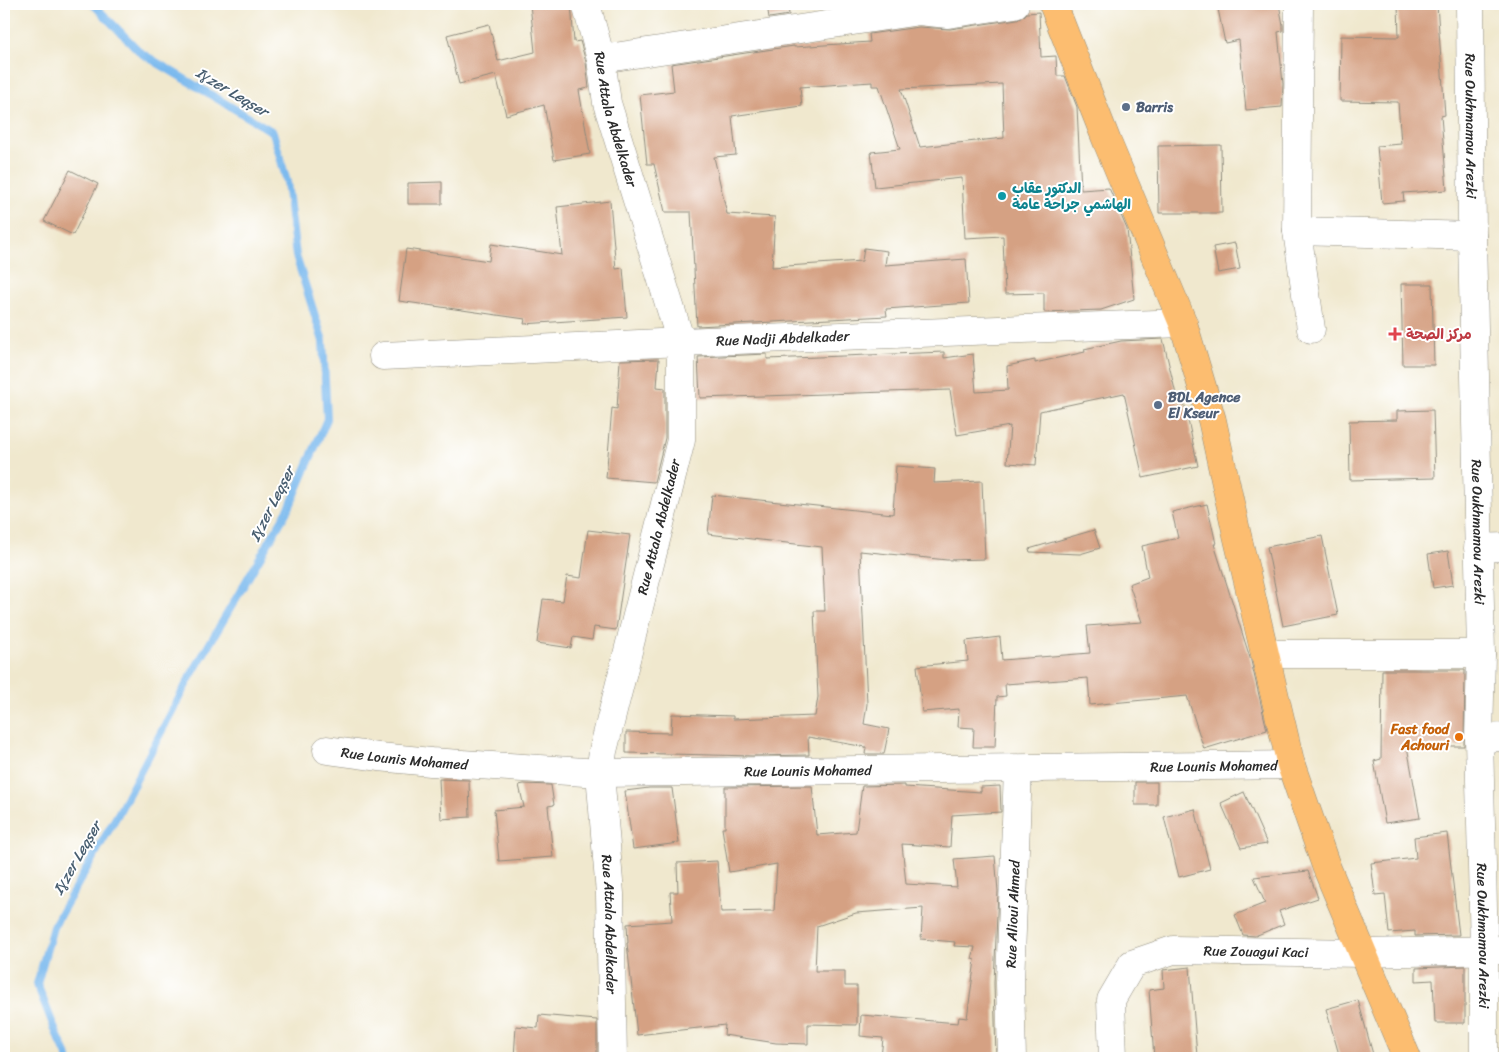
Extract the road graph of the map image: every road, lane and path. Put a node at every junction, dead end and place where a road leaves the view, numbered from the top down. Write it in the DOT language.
graph roads {
  1 [pos="586,4"];
  2 [pos="1015,4"];
  3 [pos="1054,4"];
  4 [pos="1300,4"];
  5 [pos="1470,4"];
  6 [pos="601,59"];
  7 [pos="1297,231"];
  8 [pos="1472,236"];
  9 [pos="1183,323"];
  10 [pos="1311,330"];
  11 [pos="682,342"];
  12 [pos="383,356"];
  13 [pos="1478,548"];
  14 [pos="1505,548"];
  15 [pos="1266,654"];
  16 [pos="1481,654"];
  17 [pos="1492,737"];
  18 [pos="327,750"];
  19 [pos="1291,765"];
  20 [pos="600,773"];
  21 [pos="1494,951"];
  22 [pos="1362,953"];
  23 [pos="613,1058"];
  24 [pos="1012,1058"];
  25 [pos="1113,1058"];
  26 [pos="1407,1058"];
  27 [pos="1484,1058"];
  1 -- 6 [label="street, Rue Attala Abdelkader"];
  2 -- 6 [label="street"];
  3 -- 9 [label="main road"];
  4 -- 7 [label="street"];
  5 -- 8 [label="street, Rue Oukhmamou Arezki"];
  6 -- 11 [label="street, Rue Attala Abdelkader"];
  7 -- 8 [label="street"];
  7 -- 10 [label="street"];
  8 -- 13 [label="street, Rue Oukhmamou Arezki"];
  9 -- 11 [label="street, Rue Nadji Abdelkader"];
  9 -- 15 [label="main road"];
  11 -- 12 [label="street, Rue Nadji Abdelkader"];
  11 -- 20 [label="street, Rue Attala Abdelkader"];
  13 -- 14 [label="street"];
  13 -- 16 [label="street, Rue Oukhmamou Arezki"];
  15 -- 16 [label="street"];
  15 -- 19 [label="main road"];
  16 -- 17 [label="street, Rue Oukhmamou Arezki"];
  17 -- 21 [label="street, Rue Oukhmamou Arezki"];
  18 -- 20 [label="street, Rue Lounis Mohamed"];
  19 -- 20 [label="street, Rue Lounis Mohamed"];
  19 -- 22 [label="main road"];
  19 -- 24 [label="street, Rue Alioui Ahmed"];
  20 -- 23 [label="street, Rue Attala Abdelkader"];
  21 -- 22 [label="street, Rue Zouagui Kaci"];
  21 -- 27 [label="street, Rue Oukhmamou Arezki"];
  22 -- 25 [label="street, Rue Zouagui Kaci"];
  22 -- 26 [label="main road"];
}
